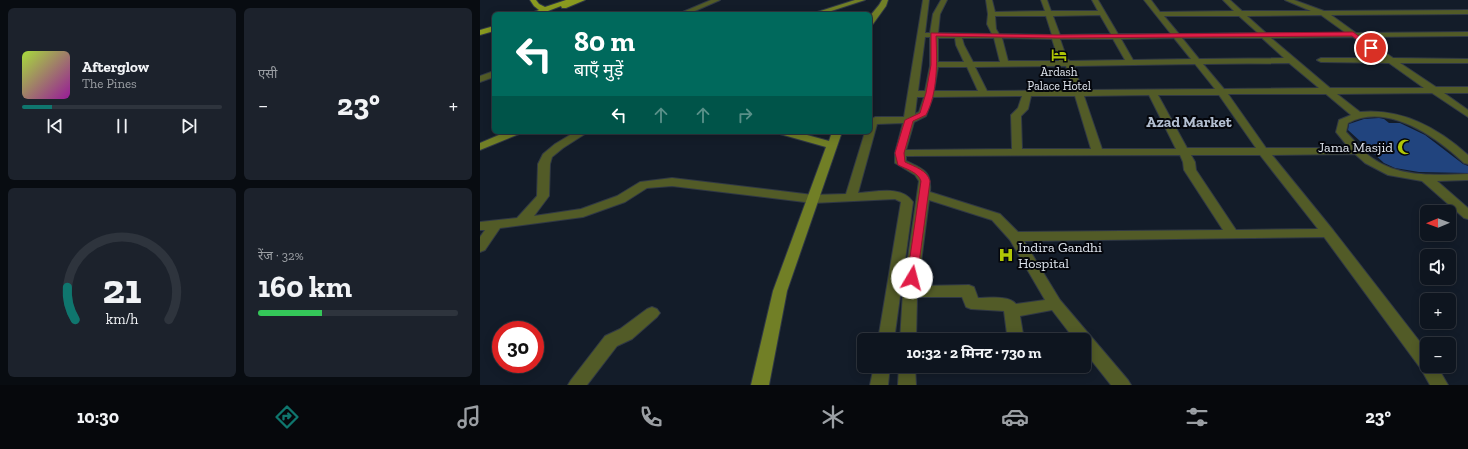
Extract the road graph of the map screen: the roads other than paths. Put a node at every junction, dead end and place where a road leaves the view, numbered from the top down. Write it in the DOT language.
graph roads {
  1 [pos="533,0"];
  2 [pos="572,0"];
  3 [pos="582,0"];
  4 [pos="717,0"];
  5 [pos="862,0"];
  6 [pos="885,0"];
  7 [pos="926,0"];
  8 [pos="944,0"];
  9 [pos="989,0"];
  10 [pos="1044,0"];
  11 [pos="1095,0"];
  12 [pos="1147,0"];
  13 [pos="1226,0"];
  14 [pos="1288,0"];
  15 [pos="543,9"];
  16 [pos="687,12"];
  17 [pos="822,12"];
  18 [pos="1468,12"];
  19 [pos="1102,13"];
  20 [pos="1241,13"];
  21 [pos="1323,13"];
  22 [pos="992,14"];
  23 [pos="1048,14"];
  24 [pos="1159,14"];
  25 [pos="872,17"];
  26 [pos="492,29"];
  27 [pos="480,33"];
  28 [pos="492,33"];
  29 [pos="1353,34"];
  30 [pos="1468,34"];
  31 [pos="921,35"];
  32 [pos="933,35"];
  33 [pos="958,35"];
  34 [pos="1264,35"];
  35 [pos="997,36"];
  36 [pos="1116,36"];
  37 [pos="1176,36"];
  38 [pos="480,37"];
  39 [pos="1056,37"];
  40 [pos="1291,60"];
  41 [pos="1321,60"];
  42 [pos="1389,60"];
  43 [pos="1195,61"];
  44 [pos="1454,61"];
  45 [pos="1468,61"];
  46 [pos="1130,62"];
  47 [pos="1069,63"];
  48 [pos="968,64"];
  49 [pos="1005,64"];
  50 [pos="934,65"];
  51 [pos="1468,70"];
  52 [pos="492,75"];
  53 [pos="480,79"];
  54 [pos="1434,90"];
  55 [pos="1468,90"];
  56 [pos="1221,91"];
  57 [pos="1328,91"];
  58 [pos="1077,92"];
  59 [pos="1152,92"];
  60 [pos="930,93"];
  61 [pos="984,93"];
  62 [pos="1027,93"];
  63 [pos="913,94"];
  64 [pos="1468,114"];
  65 [pos="1358,115"];
  66 [pos="909,120"];
  67 [pos="872,124"];
  68 [pos="510,134"];
  69 [pos="580,134"];
  70 [pos="791,134"];
  71 [pos="836,134"];
  72 [pos="869,134"];
  73 [pos="832,145"];
  74 [pos="480,147"];
  75 [pos="1452,147"];
  76 [pos="1468,147"];
  77 [pos="1184,151"];
  78 [pos="1263,151"];
  79 [pos="1358,151"];
  80 [pos="1017,152"];
  81 [pos="1097,152"];
  82 [pos="900,153"];
  83 [pos="1468,161"];
  84 [pos="1468,177"];
  85 [pos="1426,178"];
  86 [pos="924,194"];
  87 [pos="851,198"];
  88 [pos="813,199"];
  89 [pos="1468,215"];
  90 [pos="521,222"];
  91 [pos="496,224"];
  92 [pos="480,226"];
  93 [pos="1328,233"];
  94 [pos="1233,235"];
  95 [pos="1015,237"];
  96 [pos="480,247"];
  97 [pos="910,292"];
  98 [pos="1055,304"];
  99 [pos="1012,311"];
  100 [pos="652,312"];
  101 [pos="887,333"];
  102 [pos="908,333"];
  103 [pos="1015,333"];
  104 [pos="1420,354"];
  105 [pos="881,373"];
  106 [pos="907,373"];
  107 [pos="1432,373"];
  108 [pos="577,385"];
  109 [pos="760,385"];
  110 [pos="879,385"];
  111 [pos="906,385"];
  112 [pos="1122,385"];
  113 [pos="1439,385"];
  1 -- 15 [label="main road"];
  2 -- 15 [label="main road"];
  3 -- 15 [label="main road"];
  4 -- 16 [label="street"];
  5 -- 17 [label="street"];
  6 -- 25 [label="street"];
  7 -- 31 [label="street"];
  8 -- 32 [label="street"];
  9 -- 22 [label="street"];
  10 -- 23 [label="street"];
  11 -- 19 [label="street"];
  12 -- 24 [label="street"];
  13 -- 20 [label="street"];
  14 -- 21 [label="street"];
  18 -- 21 [label="street"];
  19 -- 23 [label="street"];
  19 -- 36 [label="street"];
  20 -- 21 [label="street"];
  20 -- 24 [label="street"];
  20 -- 34 [label="street"];
  21 -- 29 [label="street"];
  22 -- 23 [label="street"];
  22 -- 35 [label="street"];
  23 -- 39 [label="street"];
  24 -- 37 [label="street"];
  26 -- 27 [label="main road"];
  28 -- 38 [label="main road"];
  29 -- 30 [label="street"];
  29 -- 34 [label="street"];
  29 -- 42 [label="street"];
  31 -- 32 [label="street"];
  31 -- 63 [label="street"];
  32 -- 33 [label="street"];
  32 -- 50 [label="street"];
  33 -- 35 [label="street"];
  33 -- 48 [label="street"];
  34 -- 37 [label="street"];
  34 -- 40 [label="street"];
  35 -- 39 [label="street"];
  35 -- 49 [label="street"];
  36 -- 37 [label="street"];
  36 -- 39 [label="street"];
  36 -- 46 [label="street"];
  37 -- 43 [label="street"];
  39 -- 47 [label="street"];
  40 -- 43 [label="street"];
  40 -- 57 [label="street"];
  41 -- 42 [label="street"];
  42 -- 44 [label="street"];
  42 -- 54 [label="street"];
  43 -- 46 [label="street"];
  43 -- 56 [label="street"];
  44 -- 45 [label="street"];
  44 -- 51 [label="street"];
  46 -- 47 [label="street"];
  47 -- 49 [label="street"];
  47 -- 58 [label="street"];
  48 -- 49 [label="street"];
  48 -- 50 [label="street"];
  48 -- 61 [label="street"];
  50 -- 60 [label="street"];
  52 -- 53 [label="street"];
  54 -- 55 [label="street"];
  54 -- 57 [label="street"];
  54 -- 64 [label="street"];
  56 -- 57 [label="street"];
  56 -- 59 [label="street"];
  56 -- 78 [label="street"];
  57 -- 65 [label="street"];
  58 -- 59 [label="street"];
  58 -- 62 [label="street"];
  58 -- 81 [label="street"];
  59 -- 77 [label="street"];
  60 -- 61 [label="street"];
  60 -- 63 [label="street"];
  60 -- 66 [label="street"];
  61 -- 62 [label="street"];
  62 -- 80 [label="street"];
  63 -- 66 [label="street"];
  65 -- 75 [label="street"];
  65 -- 79 [label="street"];
  66 -- 67 [label="street"];
  66 -- 82 [label="street"];
  68 -- 74 [label="street"];
  69 -- 90 [label="street"];
  70 -- 73 [label="street"];
  71 -- 73 [label="street"];
  72 -- 87 [label="street"];
  73 -- 88 [label="street"];
  75 -- 76 [label="street"];
  75 -- 83 [label="street"];
  77 -- 78 [label="street"];
  77 -- 81 [label="street"];
  77 -- 94 [label="street"];
  78 -- 79 [label="street"];
  78 -- 93 [label="street"];
  79 -- 85 [label="street"];
  80 -- 81 [label="street"];
  80 -- 82 [label="street"];
  82 -- 86 [label="street"];
  84 -- 85 [label="street"];
  85 -- 89 [label="street"];
  86 -- 95 [label="street"];
  86 -- 97 [label="street"];
  87 -- 88 [label="street"];
  87 -- 101 [label="street"];
  88 -- 90 [label="street"];
  88 -- 109 [label="street"];
  90 -- 91 [label="street"];
  91 -- 92 [label="street"];
  91 -- 96 [label="street"];
  93 -- 94 [label="street"];
  93 -- 104 [label="street"];
  94 -- 95 [label="street"];
  95 -- 98 [label="street"];
  97 -- 99 [label="street"];
  97 -- 102 [label="street"];
  98 -- 99 [label="street"];
  98 -- 112 [label="street"];
  99 -- 103 [label="street"];
  100 -- 108 [label="street"];
  105 -- 110 [label="street"];
  106 -- 111 [label="street"];
  107 -- 113 [label="street"];
}
